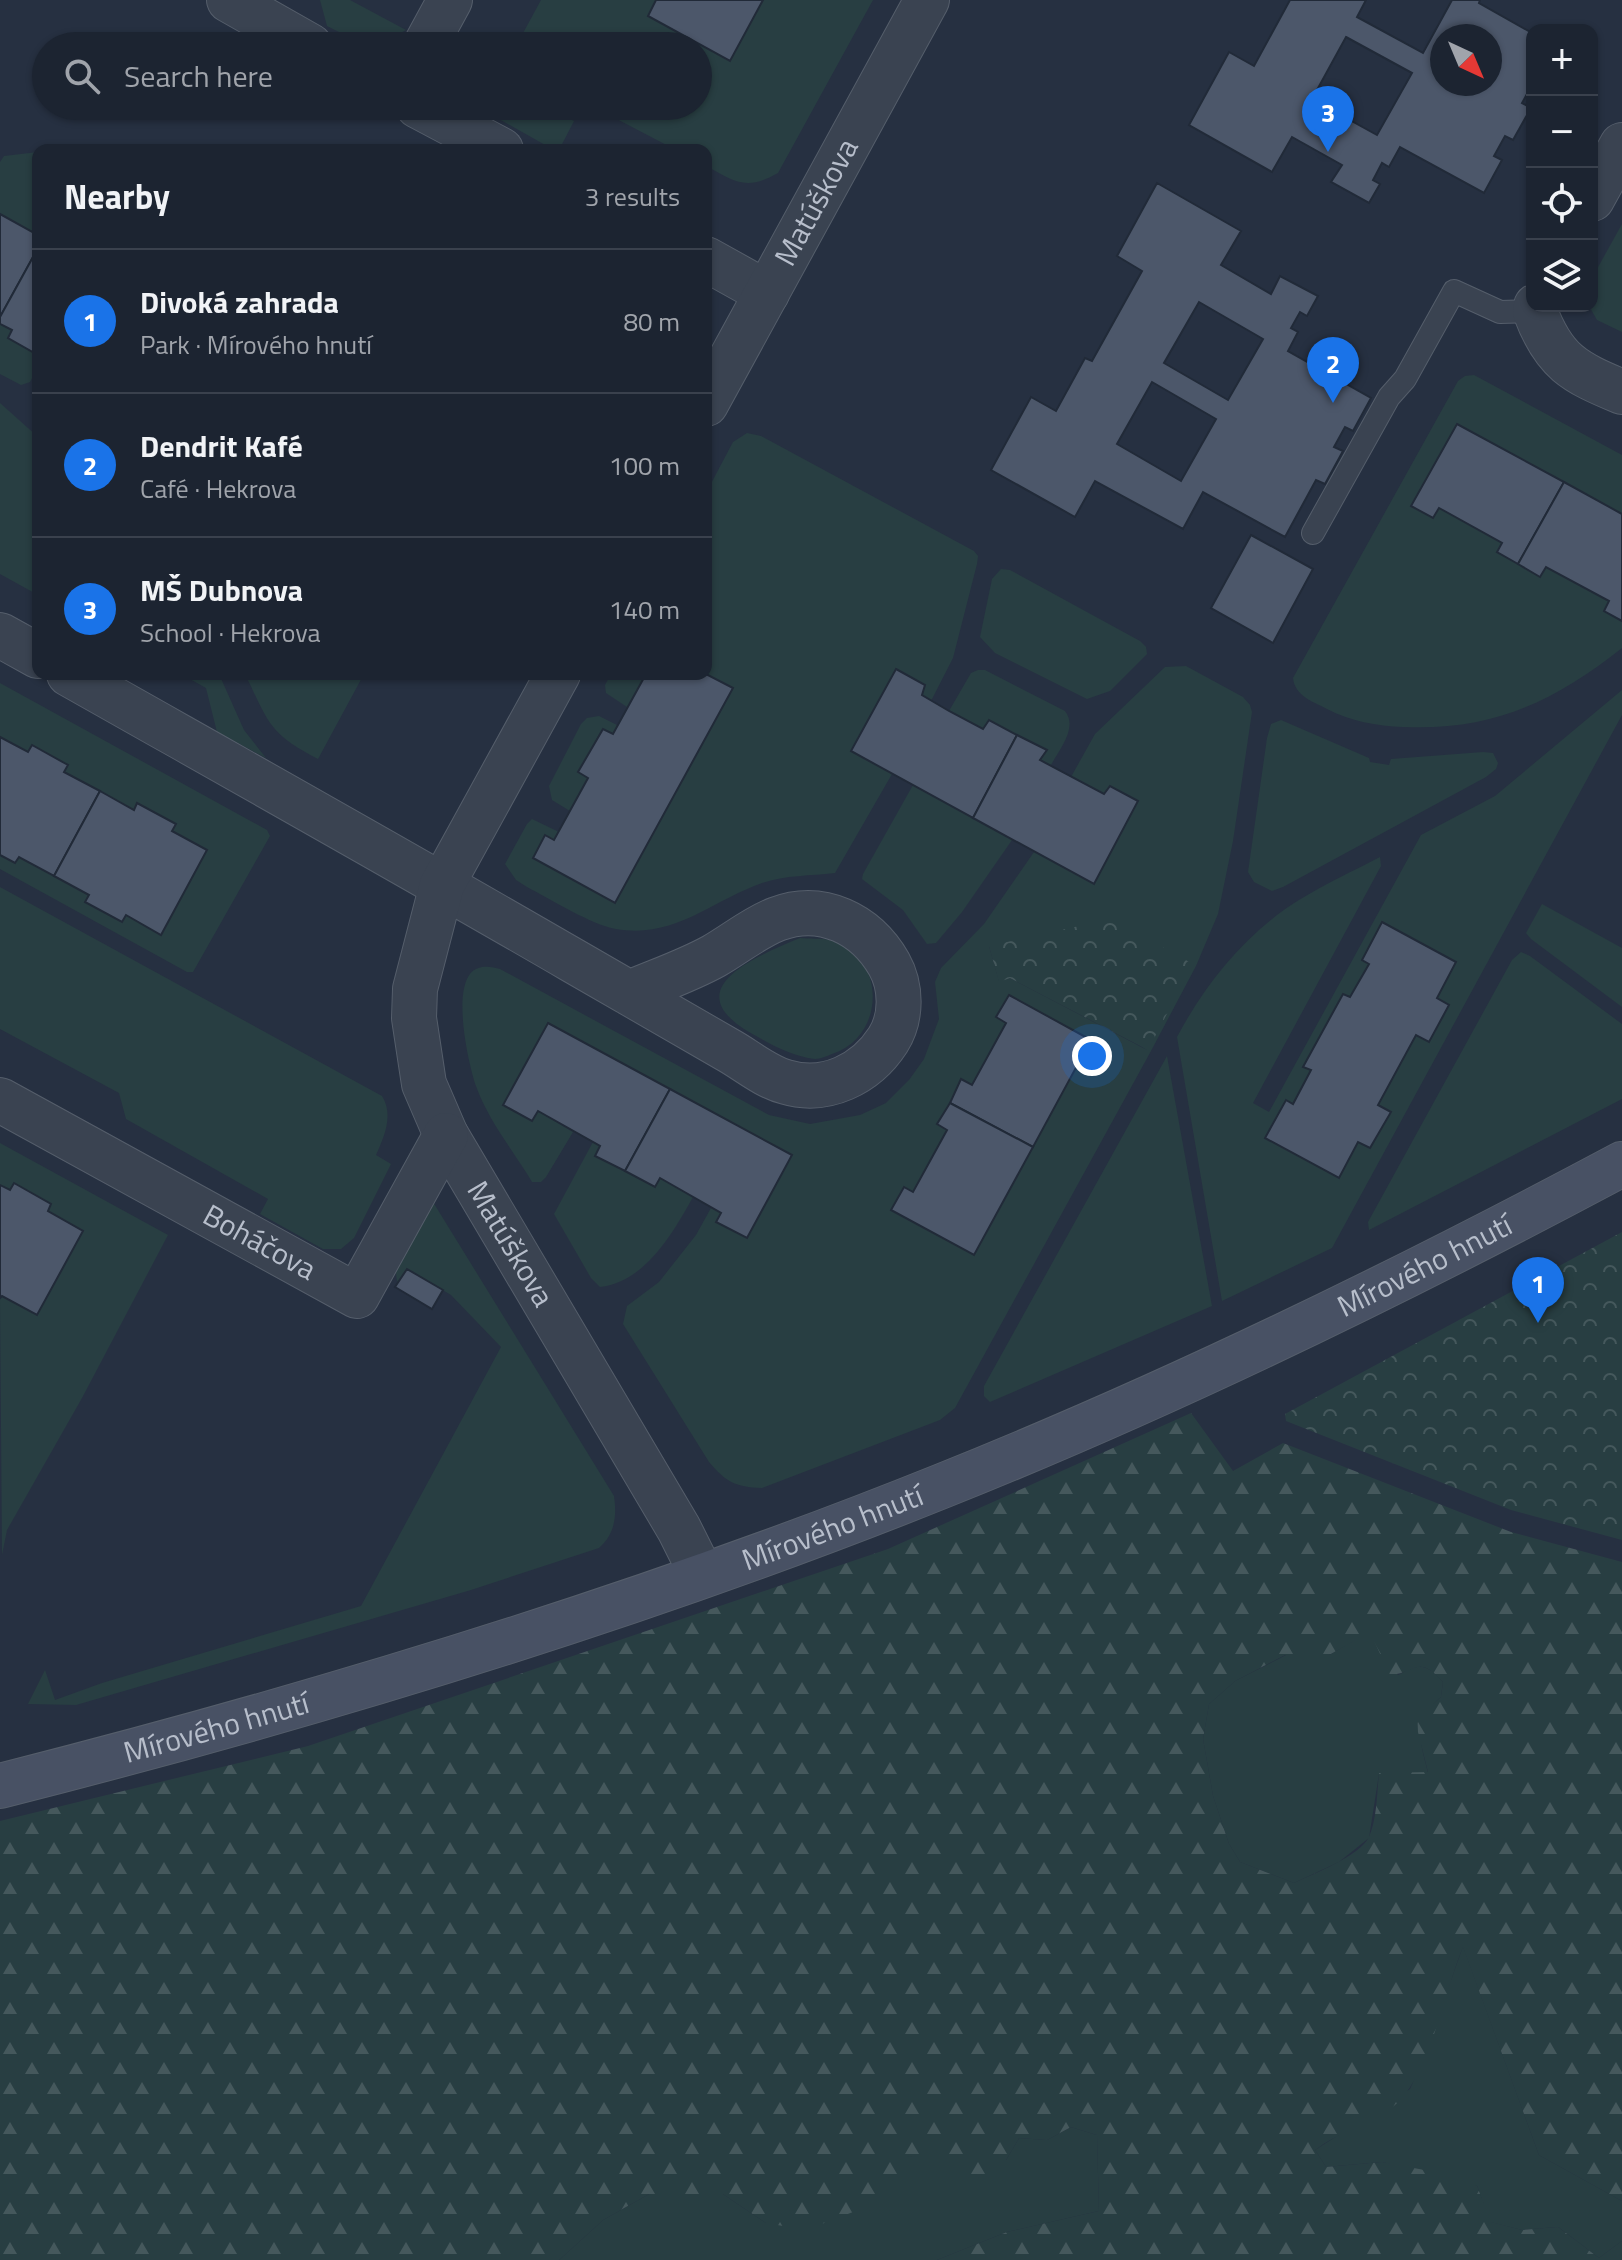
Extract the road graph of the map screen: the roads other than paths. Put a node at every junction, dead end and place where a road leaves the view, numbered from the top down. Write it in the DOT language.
graph roads {
  1 [pos="229,0"];
  2 [pos="450,0"];
  3 [pos="927,0"];
  4 [pos="285,32"];
  5 [pos="433,32"];
  6 [pos="444,120"];
  7 [pos="490,144"];
  8 [pos="1622,145"];
  9 [pos="1598,188"];
  10 [pos="712,262"];
  11 [pos="767,293"];
  12 [pos="1526,310"];
  13 [pos="1537,312"];
  14 [pos="1622,392"];
  15 [pos="712,393"];
  16 [pos="1313,533"];
  17 [pos="0,635"];
  18 [pos="32,653"];
  19 [pos="80,680"];
  20 [pos="555,680"];
  21 [pos="442,885"];
  22 [pos="629,993"];
  23 [pos="0,1100"];
  24 [pos="446,1135"];
  25 [pos="1622,1164"];
  26 [pos="702,1575"];
  27 [pos="0,1786"];
  1 -- 4 [label="street"];
  2 -- 5 [label="street"];
  3 -- 11 [label="street, Matúškova"];
  6 -- 7 [label="street"];
  8 -- 9 [label="street"];
  10 -- 11 [label="street"];
  11 -- 15 [label="street, Matúškova"];
  12 -- 16 [label="lane"];
  13 -- 14 [label="street"];
  17 -- 18 [label="street"];
  19 -- 21 [label="street"];
  20 -- 21 [label="street, Matúškova"];
  21 -- 22 [label="street"];
  21 -- 24 [label="street, Matúškova"];
  22 -- 22 [label="street"];
  23 -- 24 [label="street, Boháčova"];
  24 -- 26 [label="street, Matúškova"];
  25 -- 26 [label="main road, Mírového hnutí"];
  26 -- 27 [label="main road, Mírového hnutí"];
}
